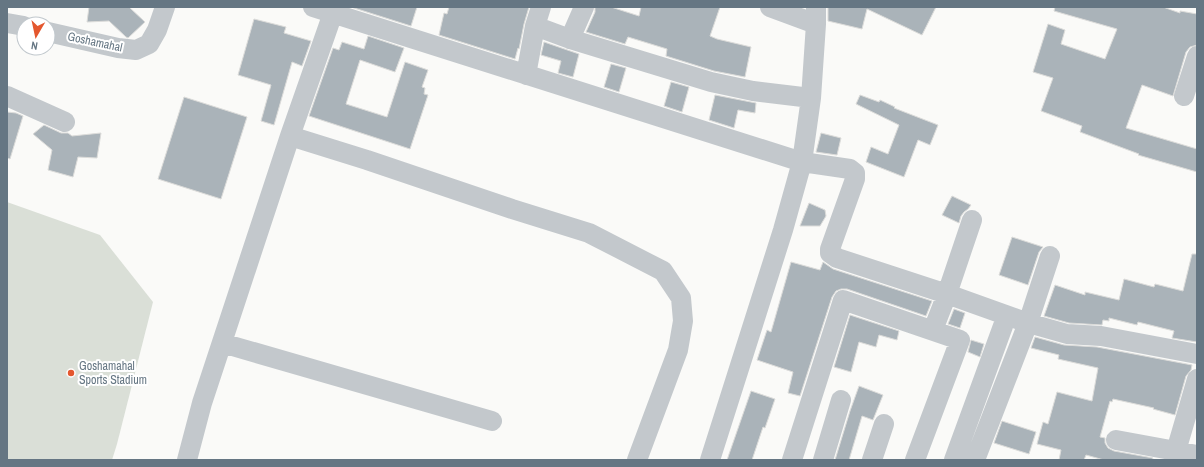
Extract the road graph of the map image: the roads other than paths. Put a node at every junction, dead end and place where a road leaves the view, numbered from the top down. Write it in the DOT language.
graph roads {
  1 [pos="165,7"];
  2 [pos="313,7"];
  3 [pos="541,7"];
  4 [pos="584,7"];
  5 [pos="770,7"];
  6 [pos="333,13"];
  7 [pos="816,15"];
  8 [pos="535,26"];
  9 [pos="56,34"];
  10 [pos="570,39"];
  11 [pos="1197,56"];
  12 [pos="526,75"];
  13 [pos="7,96"];
  14 [pos="1184,96"];
  15 [pos="811,98"];
  16 [pos="65,122"];
  17 [pos="290,136"];
  18 [pos="802,162"];
  19 [pos="972,220"];
  20 [pos="1050,256"];
  21 [pos="947,294"];
  22 [pos="1028,323"];
  23 [pos="1003,326"];
  24 [pos="933,330"];
  25 [pos="222,343"];
  26 [pos="1197,354"];
  27 [pos="1197,379"];
  28 [pos="841,400"];
  29 [pos="492,421"];
  30 [pos="884,424"];
  31 [pos="1116,440"];
  32 [pos="1197,455"];
  33 [pos="1175,456"];
  34 [pos="187,460"];
  35 [pos="637,460"];
  36 [pos="710,460"];
  37 [pos="792,460"];
  38 [pos="823,460"];
  39 [pos="872,460"];
  40 [pos="915,460"];
  41 [pos="954,460"];
  42 [pos="975,460"];
  1 -- 9 [label="street, Goshamahal"];
  2 -- 6 [label="street"];
  3 -- 8 [label="street"];
  4 -- 10 [label="street"];
  5 -- 7 [label="street"];
  6 -- 12 [label="street"];
  6 -- 17 [label="street"];
  7 -- 15 [label="street"];
  8 -- 10 [label="street"];
  8 -- 12 [label="street"];
  10 -- 15 [label="street"];
  11 -- 14 [label="street"];
  12 -- 18 [label="street"];
  13 -- 16 [label="street"];
  15 -- 18 [label="street"];
  17 -- 25 [label="street"];
  17 -- 35 [label="street"];
  18 -- 21 [label="street"];
  18 -- 36 [label="street"];
  19 -- 21 [label="street"];
  20 -- 22 [label="street"];
  21 -- 22 [label="street"];
  21 -- 24 [label="street"];
  22 -- 26 [label="street"];
  22 -- 42 [label="street"];
  23 -- 41 [label="street"];
  24 -- 37 [label="street"];
  24 -- 40 [label="street"];
  25 -- 29 [label="street"];
  25 -- 34 [label="street"];
  27 -- 33 [label="street"];
  28 -- 38 [label="street"];
  30 -- 39 [label="street"];
  31 -- 33 [label="street"];
  32 -- 33 [label="street"];
}
